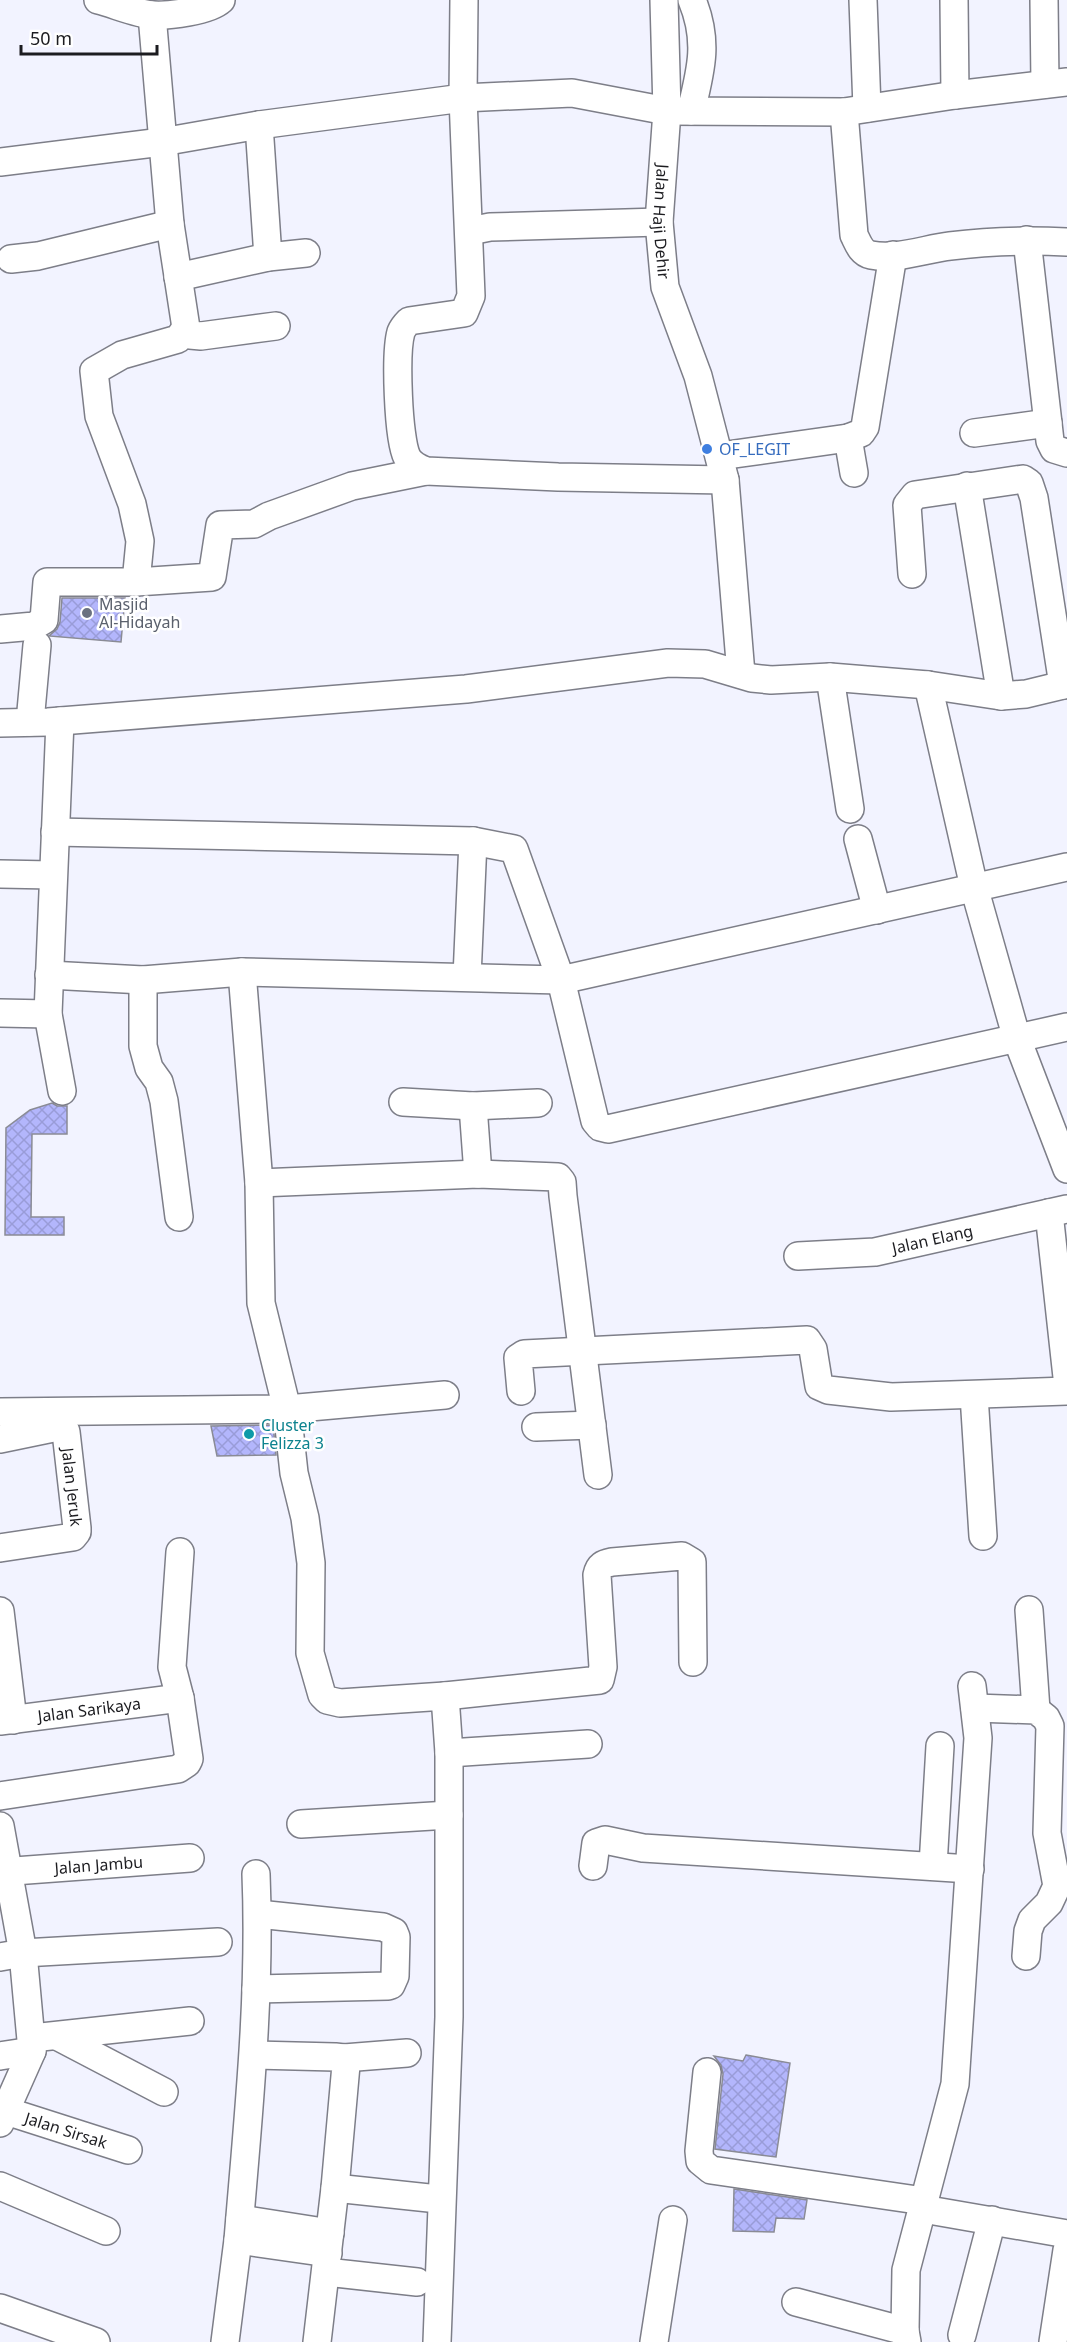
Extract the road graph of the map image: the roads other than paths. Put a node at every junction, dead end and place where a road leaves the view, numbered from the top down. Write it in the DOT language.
graph roads {
  1 [pos="98,0"];
  2 [pos="221,0"];
  3 [pos="464,0"];
  4 [pos="664,0"];
  5 [pos="692,0"];
  6 [pos="863,0"];
  7 [pos="954,0"];
  8 [pos="1044,0"];
  9 [pos="153,15"];
  10 [pos="1056,83"];
  11 [pos="955,95"];
  12 [pos="463,98"];
  13 [pos="855,110"];
  14 [pos="679,111"];
  15 [pos="259,125"];
  16 [pos="162,142"];
  17 [pos="0,162"];
  18 [pos="658,222"];
  19 [pos="170,224"];
  20 [pos="470,231"];
  21 [pos="1027,240"];
  22 [pos="1067,242"];
  23 [pos="306,253"];
  24 [pos="893,255"];
  25 [pos="268,257"];
  26 [pos="11,259"];
  27 [pos="178,277"];
  28 [pos="276,326"];
  29 [pos="186,328"];
  30 [pos="1048,423"];
  31 [pos="974,433"];
  32 [pos="848,438"];
  33 [pos="1067,453"];
  34 [pos="723,468"];
  35 [pos="426,471"];
  36 [pos="854,473"];
  37 [pos="967,486"];
  38 [pos="912,574"];
  39 [pos="136,582"];
  40 [pos="0,629"];
  41 [pos="37,645"];
  42 [pos="741,674"];
  43 [pos="830,677"];
  44 [pos="928,685"];
  45 [pos="1065,685"];
  46 [pos="1001,696"];
  47 [pos="60,721"];
  48 [pos="30,722"];
  49 [pos="0,723"];
  50 [pos="850,809"];
  51 [pos="55,832"];
  52 [pos="858,839"];
  53 [pos="473,841"];
  54 [pos="1067,867"];
  55 [pos="0,874"];
  56 [pos="52,875"];
  57 [pos="975,887"];
  58 [pos="877,910"];
  59 [pos="243,972"];
  60 [pos="49,975"];
  61 [pos="467,976"];
  62 [pos="143,980"];
  63 [pos="561,980"];
  64 [pos="0,1013"];
  65 [pos="48,1014"];
  66 [pos="1067,1027"];
  67 [pos="1017,1039"];
  68 [pos="62,1091"];
  69 [pos="403,1102"];
  70 [pos="538,1103"];
  71 [pos="473,1106"];
  72 [pos="1067,1169"];
  73 [pos="478,1174"];
  74 [pos="259,1184"];
  75 [pos="1058,1211"];
  76 [pos="179,1217"];
  77 [pos="798,1256"];
  78 [pos="582,1350"];
  79 [pos="1067,1377"];
  80 [pos="521,1391"];
  81 [pos="1067,1391"];
  82 [pos="445,1395"];
  83 [pos="974,1395"];
  84 [pos="286,1409"];
  85 [pos="0,1412"];
  86 [pos="592,1425"];
  87 [pos="536,1427"];
  88 [pos="0,1439"];
  89 [pos="598,1475"];
  90 [pos="983,1536"];
  91 [pos="0,1548"];
  92 [pos="180,1552"];
  93 [pos="1029,1610"];
  94 [pos="0,1611"];
  95 [pos="2,1638"];
  96 [pos="693,1662"];
  97 [pos="445,1696"];
  98 [pos="180,1698"];
  99 [pos="1036,1710"];
  100 [pos="7,1721"];
  101 [pos="588,1744"];
  102 [pos="940,1746"];
  103 [pos="449,1754"];
  104 [pos="0,1796"];
  105 [pos="449,1815"];
  106 [pos="301,1824"];
  107 [pos="0,1826"];
  108 [pos="190,1857"];
  109 [pos="593,1866"];
  110 [pos="933,1866"];
  111 [pos="970,1869"];
  112 [pos="4,1871"];
  113 [pos="256,1874"];
  114 [pos="258,1914"];
  115 [pos="218,1942"];
  116 [pos="11,1955"];
  117 [pos="1026,1956"];
  118 [pos="256,1989"];
  119 [pos="190,2021"];
  120 [pos="41,2042"];
  121 [pos="407,2053"];
  122 [pos="255,2055"];
  123 [pos="0,2056"];
  124 [pos="344,2058"];
  125 [pos="707,2072"];
  126 [pos="164,2092"];
  127 [pos="3,2117"];
  128 [pos="128,2150"];
  129 [pos="0,2186"];
  130 [pos="335,2188"];
  131 [pos="429,2198"];
  132 [pos="923,2205"];
  133 [pos="673,2220"];
  134 [pos="992,2220"];
  135 [pos="239,2230"];
  136 [pos="106,2231"];
  137 [pos="1067,2234"];
  138 [pos="1067,2250"];
  139 [pos="328,2252"];
  140 [pos="417,2282"];
  141 [pos="796,2302"];
  142 [pos="0,2308"];
  143 [pos="962,2335"];
  144 [pos="906,2336"];
  145 [pos="96,2342"];
  146 [pos="225,2342"];
  147 [pos="316,2342"];
  148 [pos="436,2342"];
  149 [pos="654,2342"];
  150 [pos="1053,2342"];
  1 -- 9 [label="street"];
  2 -- 9 [label="street"];
  3 -- 12 [label="street"];
  4 -- 14 [label="street"];
  5 -- 14 [label="street"];
  6 -- 13 [label="street"];
  7 -- 11 [label="street"];
  8 -- 10 [label="street"];
  9 -- 16 [label="street"];
  10 -- 11 [label="street"];
  11 -- 13 [label="street"];
  12 -- 14 [label="street"];
  12 -- 15 [label="street"];
  12 -- 20 [label="street"];
  13 -- 14 [label="street"];
  13 -- 24 [label="street"];
  14 -- 18 [label="street, Jalan Haji Dehir"];
  15 -- 16 [label="street"];
  15 -- 25 [label="street"];
  16 -- 17 [label="street"];
  16 -- 19 [label="street"];
  18 -- 20 [label="street"];
  18 -- 34 [label="street, Jalan Haji Dehir"];
  19 -- 26 [label="street"];
  19 -- 27 [label="street"];
  20 -- 35 [label="street"];
  21 -- 22 [label="street"];
  21 -- 24 [label="street"];
  21 -- 30 [label="street"];
  23 -- 25 [label="street"];
  24 -- 32 [label="street"];
  25 -- 27 [label="street"];
  27 -- 29 [label="street"];
  28 -- 29 [label="street"];
  29 -- 39 [label="street"];
  30 -- 31 [label="street"];
  30 -- 33 [label="street"];
  32 -- 34 [label="street"];
  32 -- 36 [label="street"];
  34 -- 35 [label="street"];
  34 -- 42 [label="street, Jalan Haji Dehir"];
  35 -- 39 [label="street"];
  37 -- 38 [label="street"];
  37 -- 45 [label="street"];
  37 -- 46 [label="street"];
  39 -- 40 [label="street"];
  41 -- 48 [label="street"];
  42 -- 43 [label="street"];
  42 -- 47 [label="street"];
  43 -- 44 [label="street"];
  43 -- 50 [label="street"];
  44 -- 46 [label="street"];
  44 -- 57 [label="street"];
  45 -- 46 [label="street"];
  47 -- 48 [label="street"];
  47 -- 51 [label="street"];
  48 -- 49 [label="street"];
  51 -- 53 [label="street"];
  51 -- 56 [label="street"];
  52 -- 58 [label="street"];
  53 -- 61 [label="street"];
  53 -- 63 [label="street"];
  54 -- 57 [label="street"];
  55 -- 56 [label="street"];
  56 -- 60 [label="street"];
  57 -- 58 [label="street"];
  57 -- 67 [label="street"];
  58 -- 63 [label="street"];
  59 -- 61 [label="street"];
  59 -- 62 [label="street"];
  59 -- 74 [label="street"];
  60 -- 62 [label="street"];
  60 -- 65 [label="street"];
  61 -- 63 [label="street"];
  62 -- 76 [label="street"];
  63 -- 67 [label="street"];
  64 -- 65 [label="street"];
  65 -- 68 [label="street"];
  66 -- 67 [label="street"];
  67 -- 72 [label="street"];
  69 -- 71 [label="street"];
  70 -- 71 [label="street"];
  71 -- 73 [label="street"];
  73 -- 74 [label="street"];
  73 -- 78 [label="street"];
  74 -- 84 [label="street"];
  75 -- 77 [label="street, Jalan Elang"];
  75 -- 79 [label="street"];
  78 -- 80 [label="street"];
  78 -- 83 [label="street"];
  78 -- 86 [label="street"];
  81 -- 83 [label="street"];
  82 -- 84 [label="street"];
  83 -- 90 [label="street"];
  84 -- 85 [label="street"];
  84 -- 97 [label="street"];
  86 -- 87 [label="street"];
  86 -- 89 [label="street"];
  88 -- 91 [label="street, Jalan Jeruk"];
  92 -- 98 [label="street"];
  93 -- 99 [label="street"];
  94 -- 95 [label="street"];
  95 -- 100 [label="street"];
  96 -- 97 [label="street"];
  97 -- 103 [label="street"];
  98 -- 100 [label="street, Jalan Sarikaya"];
  98 -- 104 [label="street"];
  99 -- 111 [label="street"];
  99 -- 117 [label="street"];
  101 -- 103 [label="street"];
  102 -- 110 [label="street"];
  103 -- 105 [label="street"];
  105 -- 106 [label="street"];
  105 -- 148 [label="street"];
  107 -- 112 [label="street"];
  108 -- 112 [label="street, Jalan Jambu"];
  109 -- 110 [label="street"];
  110 -- 111 [label="street"];
  111 -- 132 [label="street"];
  112 -- 116 [label="street"];
  113 -- 114 [label="street"];
  114 -- 118 [label="street"];
  114 -- 118 [label="street"];
  115 -- 116 [label="street"];
  116 -- 120 [label="street"];
  118 -- 122 [label="street"];
  119 -- 120 [label="street"];
  120 -- 123 [label="street"];
  120 -- 126 [label="street"];
  120 -- 127 [label="street"];
  121 -- 124 [label="street"];
  122 -- 124 [label="street"];
  122 -- 135 [label="street"];
  124 -- 130 [label="street"];
  125 -- 132 [label="street"];
  127 -- 128 [label="street, Jalan Sirsak"];
  129 -- 136 [label="street"];
  130 -- 131 [label="street"];
  130 -- 139 [label="street"];
  132 -- 134 [label="street"];
  132 -- 144 [label="street"];
  133 -- 149 [label="street"];
  134 -- 137 [label="street"];
  134 -- 143 [label="street"];
  135 -- 139 [label="street"];
  135 -- 146 [label="street"];
  138 -- 150 [label="street"];
  139 -- 140 [label="street"];
  139 -- 147 [label="street"];
  141 -- 144 [label="street"];
  142 -- 145 [label="street"];
}
